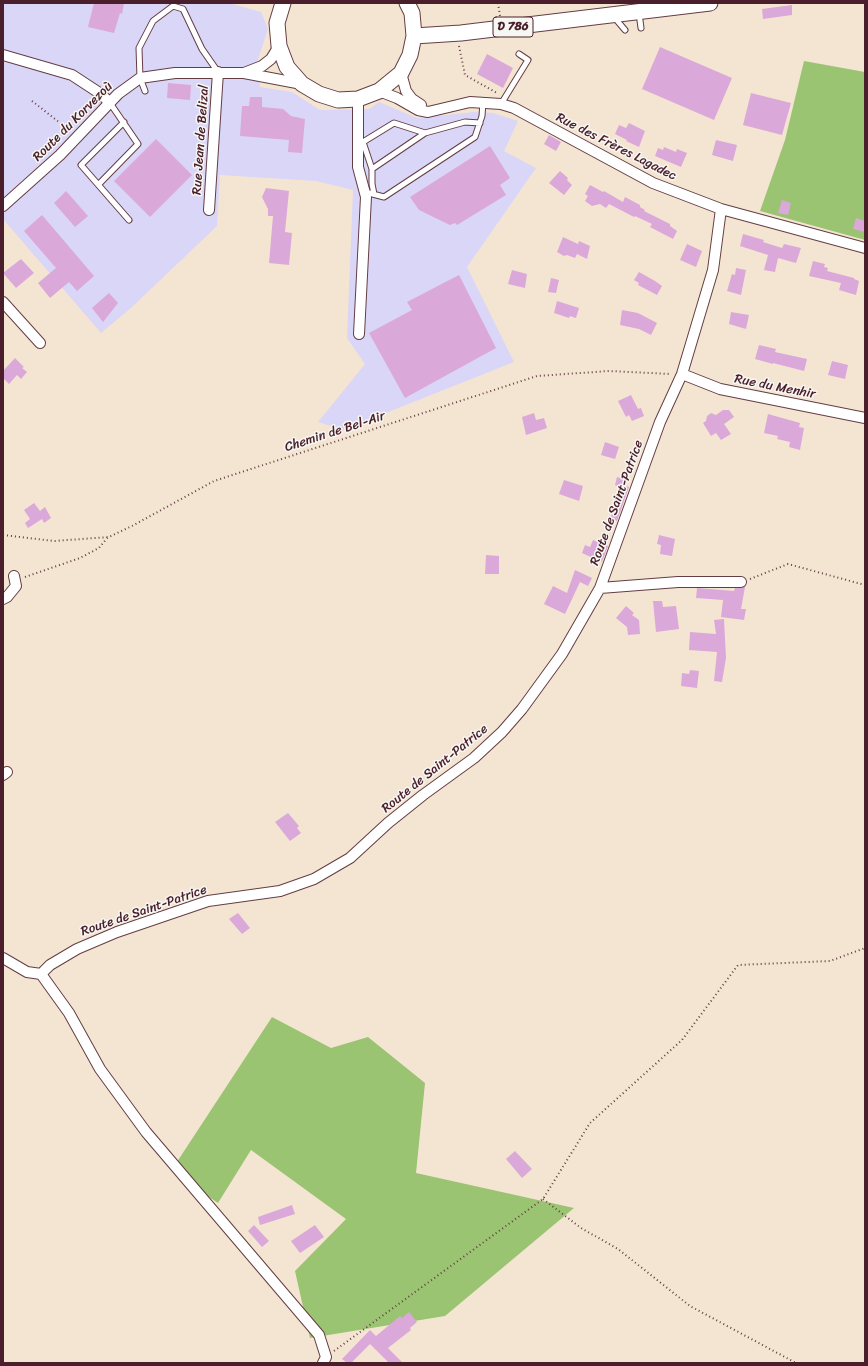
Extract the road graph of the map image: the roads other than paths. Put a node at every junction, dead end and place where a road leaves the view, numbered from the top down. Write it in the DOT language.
graph roads {
  1 [pos="283,3"];
  2 [pos="407,3"];
  3 [pos="710,3"];
  4 [pos="639,11"];
  5 [pos="612,15"];
  6 [pos="641,28"];
  7 [pos="625,30"];
  8 [pos="414,36"];
  9 [pos="279,46"];
  10 [pos="519,54"];
  11 [pos="3,55"];
  12 [pos="218,72"];
  13 [pos="244,73"];
  14 [pos="400,73"];
  15 [pos="140,78"];
  16 [pos="302,84"];
  17 [pos="145,91"];
  18 [pos="379,91"];
  19 [pos="358,99"];
  20 [pos="503,100"];
  21 [pos="483,102"];
  22 [pos="110,103"];
  23 [pos="449,107"];
  24 [pos="124,122"];
  25 [pos="480,123"];
  26 [pos="424,133"];
  27 [pos="372,169"];
  28 [pos="99,184"];
  29 [pos="364,192"];
  30 [pos="374,194"];
  31 [pos="3,206"];
  32 [pos="721,209"];
  33 [pos="209,210"];
  34 [pos="129,220"];
  35 [pos="865,248"];
  36 [pos="3,302"];
  37 [pos="359,334"];
  38 [pos="40,343"];
  39 [pos="682,374"];
  40 [pos="865,418"];
  41 [pos="14,578"];
  42 [pos="742,582"];
  43 [pos="600,588"];
  44 [pos="3,599"];
  45 [pos="3,958"];
  46 [pos="41,974"];
  47 [pos="325,1360"];
  1 -- 9 [label="main road"];
  2 -- 8 [label="main road"];
  3 -- 4 [label="main road, D 786"];
  4 -- 5 [label="main road, D 786"];
  4 -- 6 [label="lane"];
  5 -- 7 [label="lane"];
  5 -- 8 [label="main road, D 786"];
  8 -- 14 [label="main road"];
  9 -- 13 [label="street"];
  9 -- 16 [label="main road"];
  10 -- 20 [label="lane"];
  11 -- 22 [label="street"];
  12 -- 13 [label="street, Route du Korvezoù"];
  12 -- 15 [label="street, Route du Korvezoù"];
  12 -- 15 [label="lane"];
  12 -- 33 [label="street, Rue Jean de Belizal"];
  13 -- 16 [label="street, Route du Korvezoù"];
  14 -- 18 [label="main road"];
  14 -- 23 [label="street, Rue des Frères Lagadec"];
  15 -- 17 [label="lane"];
  15 -- 22 [label="street, Route du Korvezoù"];
  16 -- 19 [label="main road"];
  18 -- 19 [label="main road"];
  18 -- 23 [label="street, Rue des Frères Lagadec"];
  19 -- 29 [label="street"];
  20 -- 21 [label="street, Rue des Frères Lagadec"];
  20 -- 32 [label="street, Rue des Frères Lagadec"];
  21 -- 23 [label="street, Rue des Frères Lagadec"];
  21 -- 25 [label="lane"];
  22 -- 24 [label="lane"];
  22 -- 31 [label="street, Route du Korvezoù"];
  24 -- 28 [label="lane"];
  24 -- 28 [label="lane"];
  25 -- 26 [label="lane"];
  25 -- 30 [label="lane"];
  26 -- 27 [label="lane"];
  26 -- 27 [label="lane"];
  27 -- 30 [label="lane"];
  28 -- 34 [label="lane"];
  29 -- 30 [label="lane"];
  29 -- 37 [label="street"];
  32 -- 35 [label="street, Rue des Frères Lagadec"];
  32 -- 39 [label="street, Route de Saint-Patrice"];
  36 -- 38 [label="street"];
  39 -- 40 [label="street, Rue du Menhir"];
  39 -- 43 [label="street, Route de Saint-Patrice"];
  41 -- 44 [label="street"];
  42 -- 43 [label="street"];
  43 -- 46 [label="street, Route de Saint-Patrice"];
  45 -- 46 [label="street"];
  46 -- 47 [label="street"];
}
